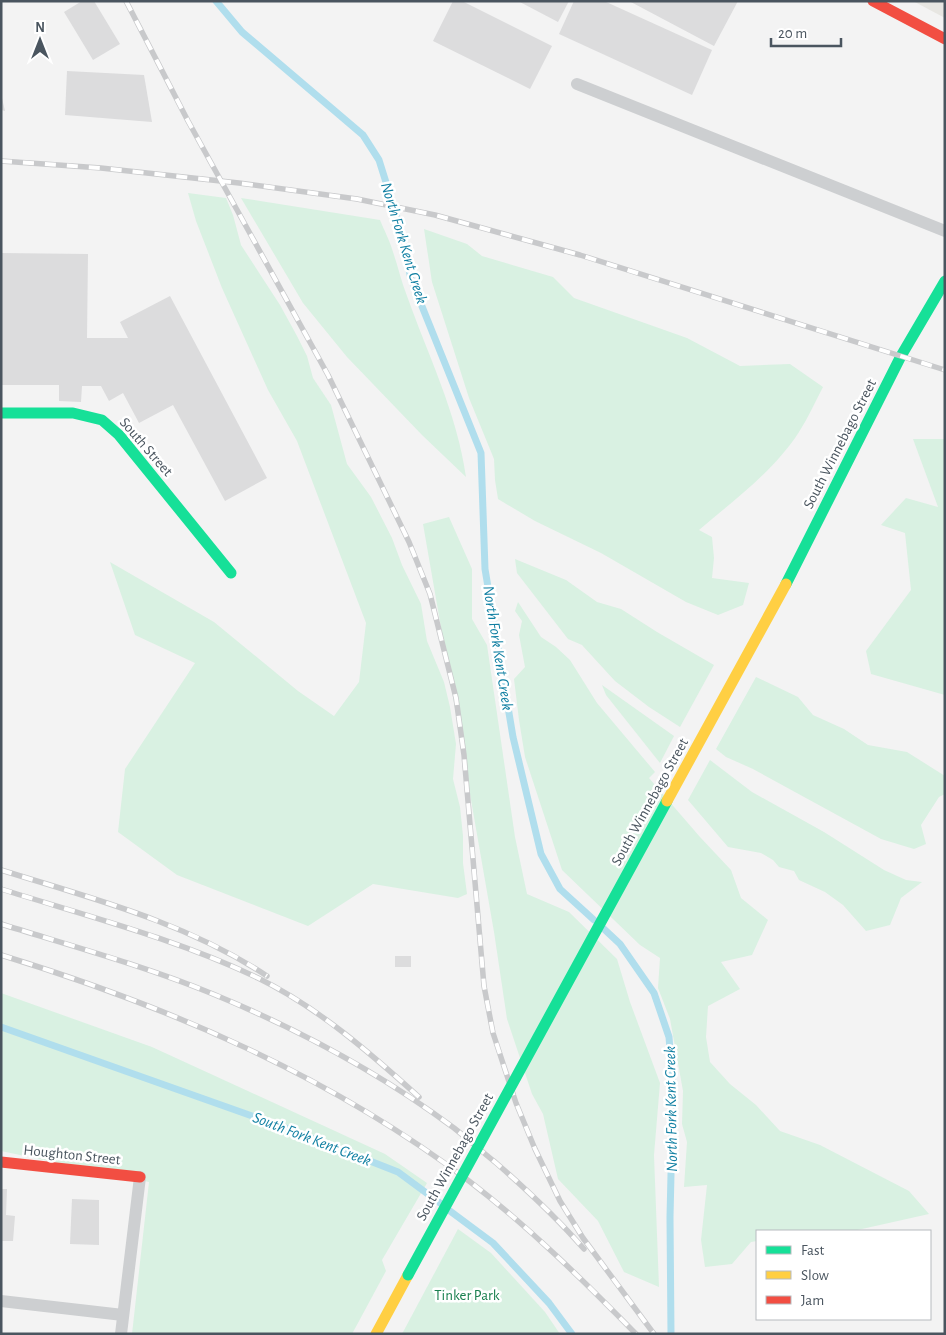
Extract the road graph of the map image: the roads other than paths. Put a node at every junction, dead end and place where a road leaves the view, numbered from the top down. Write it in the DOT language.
graph roads {
  1 [pos="873,1"];
  2 [pos="909,1"];
  3 [pos="900,16"];
  4 [pos="945,39"];
  5 [pos="577,84"];
  6 [pos="945,231"];
  7 [pos="945,281"];
  8 [pos="1,413"];
  9 [pos="231,573"];
  10 [pos="1,1162"];
  11 [pos="140,1177"];
  12 [pos="1,1301"];
  13 [pos="124,1315"];
  14 [pos="121,1334"];
  15 [pos="376,1334"];
  1 -- 3 [label="main road"];
  2 -- 3 [label="lane"];
  3 -- 4 [label="main road"];
  5 -- 6 [label="lane"];
  7 -- 15 [label="main road, South Winnebago Street, bridge"];
  8 -- 9 [label="main road, South Street"];
  10 -- 11 [label="main road, Houghton Street"];
  11 -- 13 [label="lane"];
  12 -- 13 [label="lane"];
  13 -- 14 [label="lane"];
}
